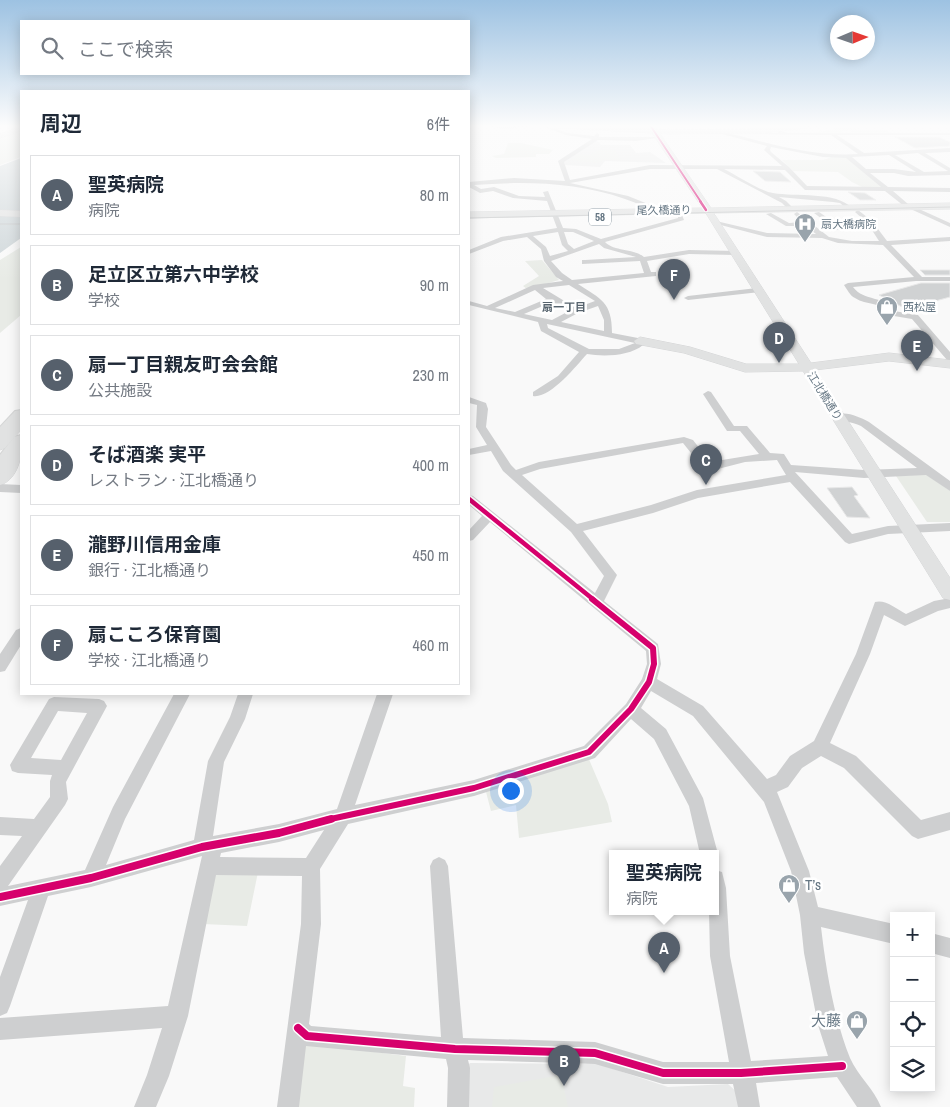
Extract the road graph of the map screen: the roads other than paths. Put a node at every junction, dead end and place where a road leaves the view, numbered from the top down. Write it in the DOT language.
graph roads {
  1 [pos="566,177"];
  2 [pos="593,177"];
  3 [pos="684,177"];
  4 [pos="734,177"];
  5 [pos="794,177"];
  6 [pos="872,177"];
  7 [pos="550,182"];
  8 [pos="568,182"];
  9 [pos="561,183"];
  10 [pos="470,184"];
  11 [pos="470,185"];
  12 [pos="888,190"];
  13 [pos="950,190"];
  14 [pos="769,195"];
  15 [pos="547,199"];
  16 [pos="950,206"];
  17 [pos="910,207"];
  18 [pos="849,208"];
  19 [pos="950,210"];
  20 [pos="661,211"];
  21 [pos="794,211"];
  22 [pos="920,211"];
  23 [pos="858,212"];
  24 [pos="0,213"];
  25 [pos="817,213"];
  26 [pos="20,214"];
  27 [pos="470,214"];
  28 [pos="769,214"];
  29 [pos="555,215"];
  30 [pos="680,216"];
  31 [pos="711,216"];
  32 [pos="0,217"];
  33 [pos="486,217"];
  34 [pos="20,218"];
  35 [pos="470,220"];
  36 [pos="870,222"];
  37 [pos="830,223"];
  38 [pos="808,224"];
  39 [pos="950,225"];
  40 [pos="837,228"];
  41 [pos="559,230"];
  42 [pos="527,234"];
  43 [pos="824,236"];
  44 [pos="950,239"];
  45 [pos="600,241"];
  46 [pos="884,242"];
  47 [pos="470,252"];
  48 [pos="574,252"];
  49 [pos="736,253"];
  50 [pos="547,259"];
  51 [pos="643,259"];
  52 [pos="592,271"];
  53 [pos="920,279"];
  54 [pos="950,279"];
  55 [pos="567,282"];
  56 [pos="536,287"];
  57 [pos="758,290"];
  58 [pos="688,298"];
  59 [pos="552,299"];
  60 [pos="602,302"];
  61 [pos="470,303"];
  62 [pos="488,309"];
  63 [pos="576,311"];
  64 [pos="515,315"];
  65 [pos="547,322"];
  66 [pos="608,335"];
  67 [pos="640,341"];
  68 [pos="584,352"];
  69 [pos="950,358"];
  70 [pos="950,364"];
  71 [pos="807,367"];
  72 [pos="536,394"];
  73 [pos="708,394"];
  74 [pos="470,400"];
  75 [pos="20,404"];
  76 [pos="20,411"];
  77 [pos="20,416"];
  78 [pos="838,417"];
  79 [pos="20,422"];
  80 [pos="0,426"];
  81 [pos="20,430"];
  82 [pos="0,433"];
  83 [pos="0,439"];
  84 [pos="20,442"];
  85 [pos="0,445"];
  86 [pos="494,447"];
  87 [pos="470,452"];
  88 [pos="20,453"];
  89 [pos="0,454"];
  90 [pos="766,456"];
  91 [pos="0,468"];
  92 [pos="928,471"];
  93 [pos="790,473"];
  94 [pos="514,474"];
  95 [pos="874,474"];
  96 [pos="0,480"];
  97 [pos="950,487"];
  98 [pos="0,488"];
  99 [pos="20,489"];
  100 [pos="470,500"];
  101 [pos="489,516"];
  102 [pos="950,527"];
  103 [pos="575,529"];
  104 [pos="909,529"];
  105 [pos="470,536"];
  106 [pos="950,593"];
  107 [pos="597,602"];
  108 [pos="950,603"];
  109 [pos="20,635"];
  110 [pos="2,661"];
  111 [pos="649,682"];
  112 [pos="181,695"];
  113 [pos="245,695"];
  114 [pos="385,695"];
  115 [pos="631,709"];
  116 [pos="820,747"];
  117 [pos="63,768"];
  118 [pos="765,789"];
  119 [pos="343,816"];
  120 [pos="950,821"];
  121 [pos="0,826"];
  122 [pos="38,828"];
  123 [pos="708,850"];
  124 [pos="208,853"];
  125 [pos="440,866"];
  126 [pos="311,867"];
  127 [pos="91,878"];
  128 [pos="0,882"];
  129 [pos="42,888"];
  130 [pos="0,897"];
  131 [pos="719,915"];
  132 [pos="810,916"];
  133 [pos="890,933"];
  134 [pos="935,944"];
  135 [pos="950,948"];
  136 [pos="0,1006"];
  137 [pos="177,1016"];
  138 [pos="298,1028"];
  139 [pos="0,1029"];
  140 [pos="455,1049"];
  141 [pos="842,1066"];
  142 [pos="741,1073"];
  143 [pos="144,1107"];
  144 [pos="288,1107"];
  145 [pos="458,1107"];
  146 [pos="749,1107"];
  147 [pos="870,1107"];
  1 -- 8 [label="street"];
  2 -- 8 [label="street"];
  3 -- 31 [label="main road, 江北橋通り"];
  4 -- 14 [label="street"];
  5 -- 12 [label="street"];
  6 -- 12 [label="street"];
  7 -- 9 [label="street"];
  7 -- 10 [label="street"];
  7 -- 15 [label="street"];
  8 -- 9 [label="street"];
  9 -- 20 [label="street"];
  11 -- 15 [label="street"];
  12 -- 13 [label="street"];
  12 -- 17 [label="street"];
  14 -- 18 [label="street"];
  14 -- 21 [label="street"];
  15 -- 29 [label="street"];
  16 -- 17 [label="main road, 尾久橋通り / 58"];
  17 -- 18 [label="main road, 尾久橋通り / 58"];
  17 -- 22 [label="street"];
  18 -- 21 [label="main road, 尾久橋通り / 58"];
  19 -- 22 [label="main road, 尾久橋通り / 58"];
  20 -- 29 [label="main road, 尾久橋通り / 58"];
  20 -- 31 [label="main road, 尾久橋通り / 58"];
  21 -- 25 [label="main road, 尾久橋通り / 58"];
  21 -- 28 [label="main road, 尾久橋通り / 58"];
  21 -- 31 [label="main road, 尾久橋通り / 58"];
  21 -- 38 [label="street"];
  22 -- 23 [label="main road, 尾久橋通り / 58"];
  22 -- 39 [label="street"];
  23 -- 25 [label="main road, 尾久橋通り / 58"];
  23 -- 36 [label="street"];
  24 -- 26 [label="main road"];
  25 -- 37 [label="street"];
  27 -- 33 [label="main road, 尾久橋通り / 58"];
  28 -- 31 [label="main road, 尾久橋通り / 58"];
  28 -- 38 [label="street"];
  29 -- 30 [label="main road, 尾久橋通り / 58"];
  29 -- 33 [label="main road, 尾久橋通り / 58"];
  29 -- 41 [label="street"];
  30 -- 31 [label="main road, 尾久橋通り / 58"];
  30 -- 45 [label="street"];
  31 -- 43 [label="street"];
  31 -- 49 [label="street, 江北橋通り"];
  32 -- 34 [label="main road"];
  33 -- 35 [label="main road"];
  36 -- 37 [label="street"];
  36 -- 46 [label="street"];
  37 -- 40 [label="street"];
  38 -- 43 [label="street"];
  41 -- 42 [label="street"];
  41 -- 45 [label="street"];
  41 -- 48 [label="street"];
  42 -- 47 [label="street"];
  42 -- 50 [label="street"];
  43 -- 46 [label="street"];
  44 -- 46 [label="street"];
  45 -- 48 [label="street"];
  45 -- 51 [label="street"];
  46 -- 53 [label="street"];
  48 -- 50 [label="street"];
  48 -- 52 [label="street"];
  49 -- 51 [label="street"];
  49 -- 57 [label="street, 江北橋通り"];
  50 -- 55 [label="street"];
  51 -- 52 [label="street"];
  51 -- 52 [label="street"];
  52 -- 55 [label="street"];
  53 -- 54 [label="street"];
  53 -- 69 [label="street"];
  55 -- 56 [label="street"];
  55 -- 60 [label="street"];
  56 -- 59 [label="street"];
  56 -- 62 [label="street"];
  57 -- 58 [label="street"];
  57 -- 71 [label="street, 江北橋通り"];
  59 -- 63 [label="street"];
  59 -- 64 [label="street"];
  60 -- 63 [label="street"];
  60 -- 66 [label="street"];
  61 -- 62 [label="street"];
  62 -- 64 [label="street"];
  63 -- 65 [label="street"];
  64 -- 65 [label="street"];
  65 -- 66 [label="street"];
  65 -- 68 [label="street"];
  66 -- 67 [label="street"];
  67 -- 68 [label="street"];
  67 -- 71 [label="street"];
  68 -- 72 [label="street"];
  70 -- 71 [label="street"];
  71 -- 78 [label="street, 江北橋通り"];
  73 -- 90 [label="street"];
  74 -- 86 [label="street"];
  75 -- 80 [label="highway"];
  76 -- 82 [label="street"];
  77 -- 83 [label="highway"];
  78 -- 92 [label="street"];
  78 -- 95 [label="street, 江北橋通り"];
  79 -- 85 [label="street"];
  81 -- 89 [label="highway"];
  84 -- 91 [label="highway"];
  86 -- 87 [label="street"];
  86 -- 94 [label="street"];
  88 -- 96 [label="street"];
  90 -- 93 [label="street"];
  90 -- 94 [label="street"];
  92 -- 95 [label="street"];
  92 -- 97 [label="street"];
  93 -- 95 [label="street"];
  93 -- 103 [label="street"];
  93 -- 104 [label="street"];
  94 -- 103 [label="street"];
  95 -- 104 [label="street, 江北橋通り"];
  98 -- 99 [label="street"];
  100 -- 101 [label="street"];
  101 -- 105 [label="street"];
  101 -- 107 [label="street"];
  102 -- 104 [label="street"];
  103 -- 107 [label="street"];
  104 -- 106 [label="street, 江北橋通り"];
  107 -- 111 [label="street"];
  108 -- 116 [label="street"];
  109 -- 110 [label="street"];
  111 -- 115 [label="street"];
  111 -- 118 [label="street"];
  112 -- 127 [label="street"];
  113 -- 124 [label="street"];
  114 -- 119 [label="street"];
  115 -- 119 [label="street"];
  115 -- 123 [label="street"];
  116 -- 118 [label="street"];
  116 -- 120 [label="street"];
  117 -- 117 [label="street"];
  117 -- 122 [label="street"];
  118 -- 132 [label="street"];
  119 -- 124 [label="street"];
  119 -- 126 [label="street"];
  121 -- 122 [label="street"];
  122 -- 128 [label="street"];
  124 -- 126 [label="street"];
  124 -- 127 [label="street"];
  124 -- 137 [label="street"];
  125 -- 140 [label="street"];
  126 -- 138 [label="street"];
  127 -- 129 [label="street"];
  129 -- 130 [label="street"];
  129 -- 136 [label="street"];
  131 -- 142 [label="street"];
  132 -- 133 [label="street"];
  132 -- 141 [label="street"];
  134 -- 135 [label="street"];
  137 -- 139 [label="street"];
  137 -- 143 [label="street"];
  138 -- 140 [label="street"];
  138 -- 144 [label="street"];
  140 -- 142 [label="street"];
  140 -- 145 [label="street"];
  141 -- 142 [label="street"];
  141 -- 147 [label="street"];
  142 -- 146 [label="street"];
}
